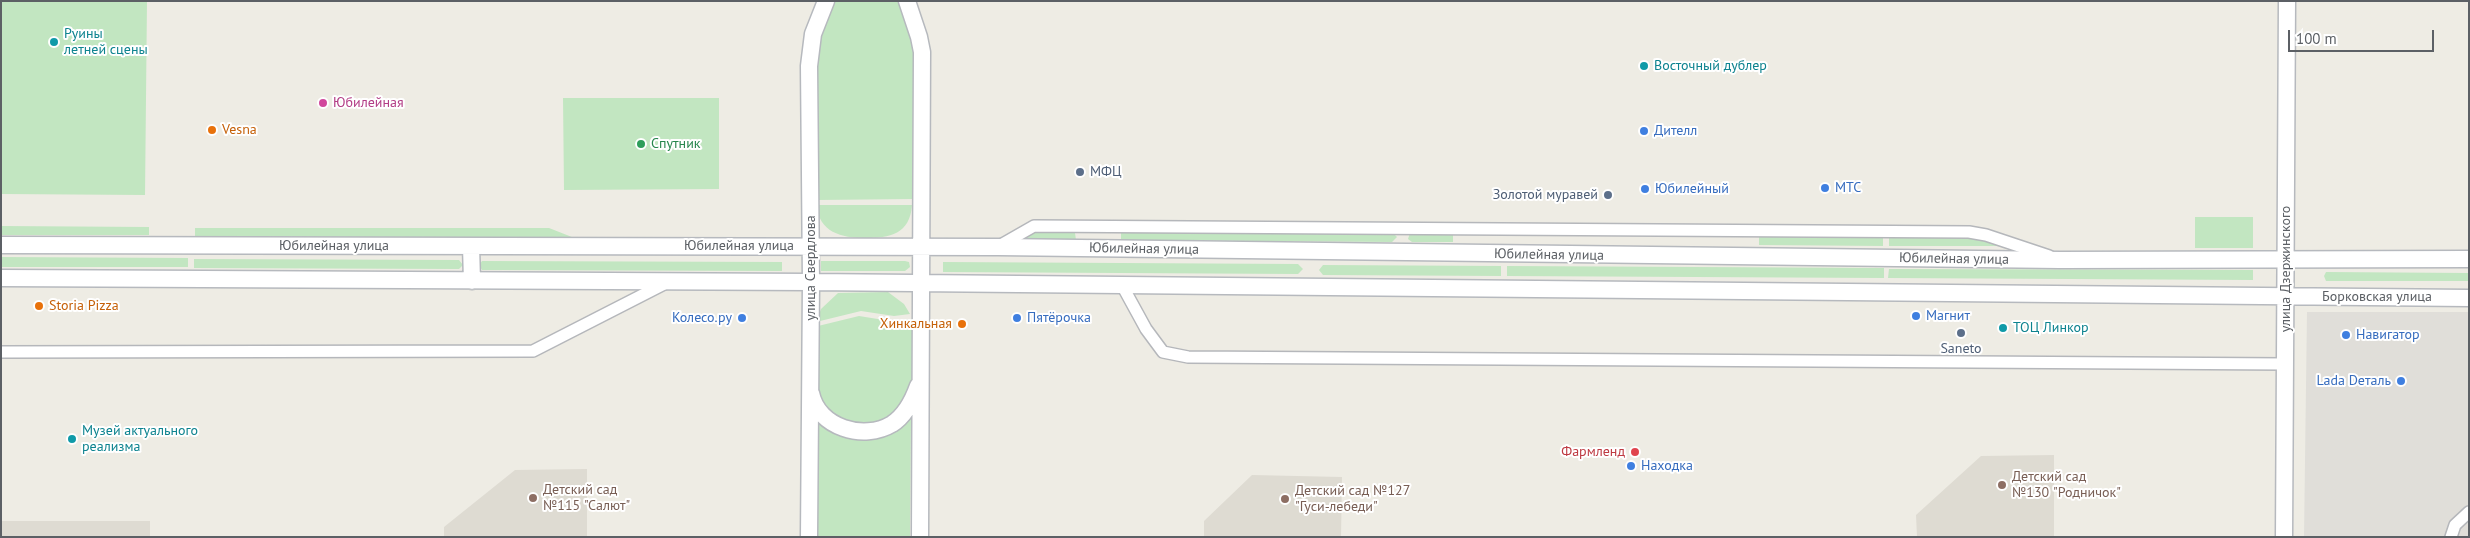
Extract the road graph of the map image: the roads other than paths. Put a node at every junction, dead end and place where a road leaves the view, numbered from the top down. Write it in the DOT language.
graph roads {
  1 [pos="826,1"];
  2 [pos="907,1"];
  3 [pos="2288,1"];
  4 [pos="1,245"];
  5 [pos="471,246"];
  6 [pos="810,246"];
  7 [pos="922,247"];
  8 [pos="998,247"];
  9 [pos="2286,258"];
  10 [pos="2469,259"];
  11 [pos="2060,260"];
  12 [pos="1,278"];
  13 [pos="472,281"];
  14 [pos="667,282"];
  15 [pos="811,282"];
  16 [pos="922,285"];
  17 [pos="1123,287"];
  18 [pos="2286,297"];
  19 [pos="2469,298"];
  20 [pos="1,352"];
  21 [pos="2285,364"];
  22 [pos="921,379"];
  23 [pos="810,386"];
  24 [pos="2469,512"];
  25 [pos="809,537"];
  26 [pos="920,537"];
  27 [pos="2284,537"];
  28 [pos="2451,537"];
  1 -- 6 [label="main road, улица Свердлова"];
  2 -- 7 [label="main road"];
  3 -- 9 [label="main road, улица Дзержинского"];
  4 -- 5 [label="main road, Юбилейная улица"];
  5 -- 6 [label="main road, Юбилейная улица"];
  5 -- 13 [label="main road"];
  6 -- 7 [label="main road, Юбилейная улица"];
  6 -- 15 [label="main road, улица Свердлова"];
  7 -- 8 [label="main road, Юбилейная улица"];
  7 -- 16 [label="main road"];
  8 -- 11 [label="main road, Юбилейная улица"];
  8 -- 11 [label="street"];
  9 -- 10 [label="main road"];
  9 -- 11 [label="main road, Юбилейная улица"];
  9 -- 18 [label="main road, улица Дзержинского"];
  12 -- 13 [label="main road"];
  13 -- 14 [label="main road"];
  14 -- 15 [label="main road"];
  14 -- 20 [label="street"];
  15 -- 16 [label="main road"];
  15 -- 23 [label="main road, улица Свердлова"];
  16 -- 17 [label="main road"];
  16 -- 22 [label="main road"];
  17 -- 18 [label="main road"];
  17 -- 21 [label="street"];
  18 -- 19 [label="main road, Борковская улица"];
  18 -- 21 [label="main road, улица Дзержинского"];
  21 -- 27 [label="main road, улица Дзержинского"];
  22 -- 23 [label="main road"];
  22 -- 26 [label="main road"];
  23 -- 25 [label="main road, улица Свердлова"];
  24 -- 28 [label="street"];
}
